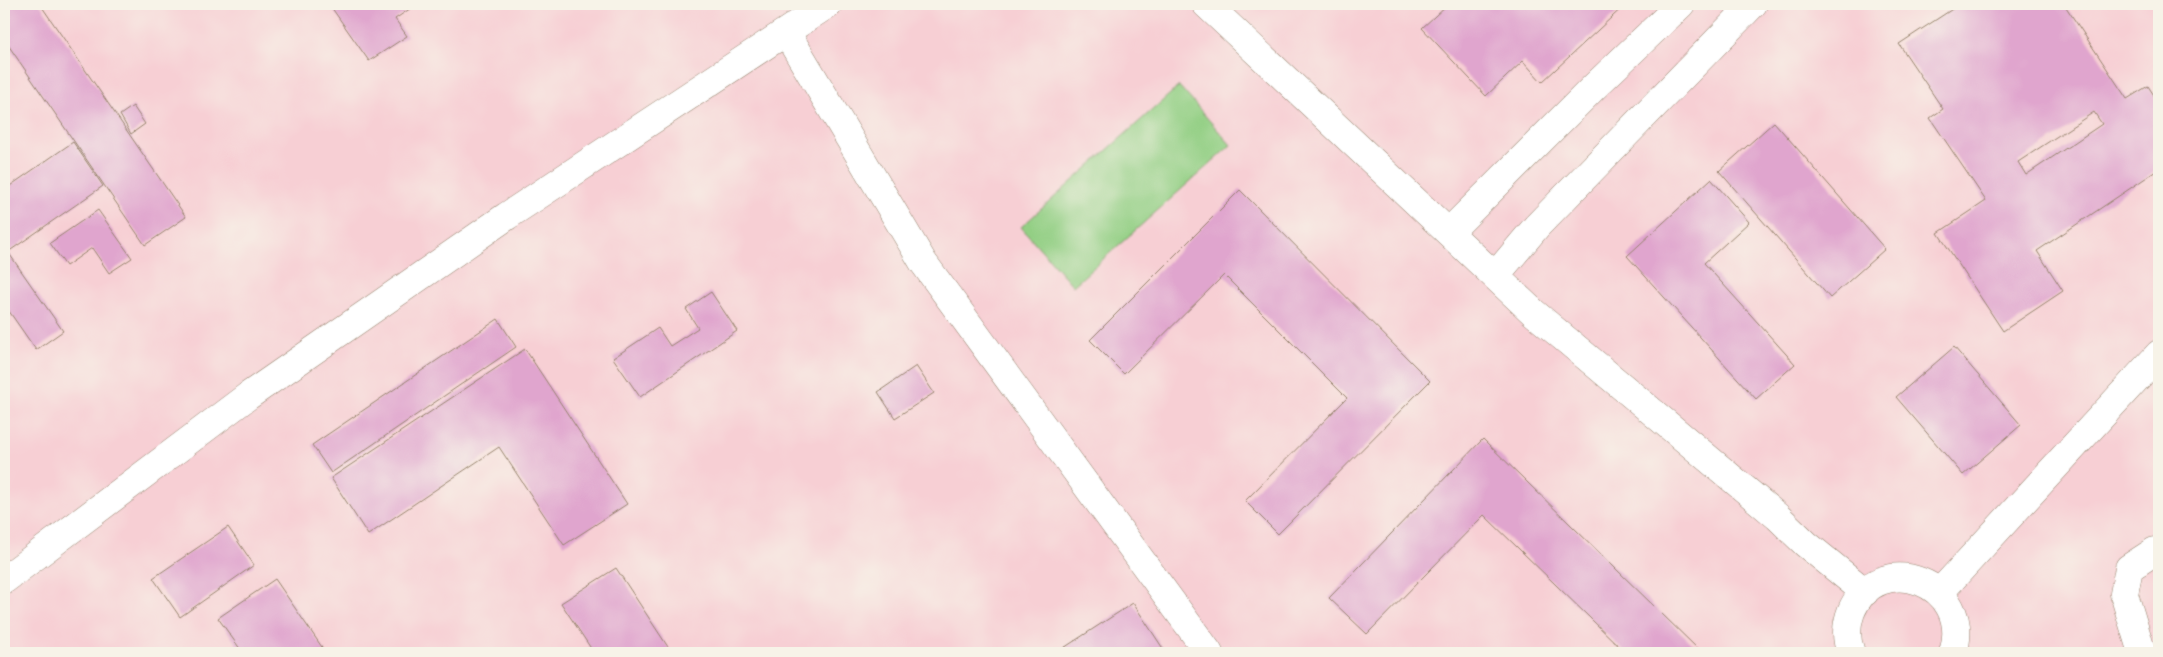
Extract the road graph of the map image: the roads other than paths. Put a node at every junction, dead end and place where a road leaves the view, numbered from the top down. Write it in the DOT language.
graph roads {
  1 [pos="828,4"];
  2 [pos="1206,4"];
  3 [pos="1681,4"];
  4 [pos="1745,7"];
  5 [pos="786,32"];
  6 [pos="1449,232"];
  7 [pos="1495,276"];
  8 [pos="2159,354"];
  9 [pos="2159,551"];
  10 [pos="4,580"];
  11 [pos="1865,592"];
  12 [pos="1940,592"];
  13 [pos="1209,653"];
  14 [pos="1851,653"];
  15 [pos="1953,653"];
  16 [pos="2142,653"];
  1 -- 5 [label="street"];
  2 -- 6 [label="street"];
  3 -- 6 [label="street"];
  4 -- 7 [label="street"];
  5 -- 10 [label="street"];
  5 -- 13 [label="street"];
  6 -- 7 [label="street"];
  7 -- 11 [label="street"];
  8 -- 12 [label="street"];
  9 -- 16 [label="street"];
  11 -- 12 [label="street"];
  11 -- 14 [label="street"];
  12 -- 15 [label="street"];
}
